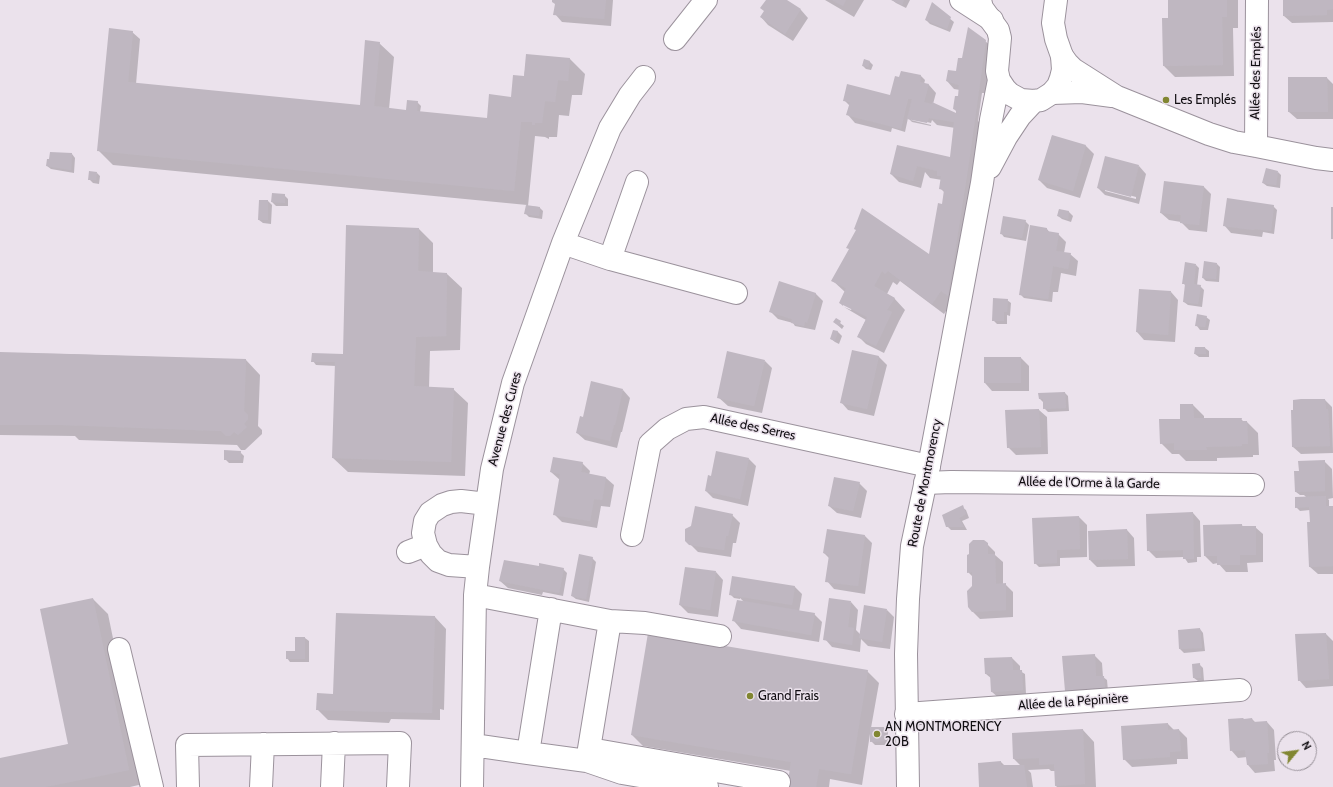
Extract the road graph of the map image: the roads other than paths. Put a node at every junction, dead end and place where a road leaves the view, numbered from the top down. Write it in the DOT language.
graph roads {
  1 [pos="706,0"];
  2 [pos="961,0"];
  3 [pos="980,0"];
  4 [pos="1056,0"];
  5 [pos="1257,0"];
  6 [pos="992,20"];
  7 [pos="675,39"];
  8 [pos="1062,56"];
  9 [pos="644,77"];
  10 [pos="999,80"];
  11 [pos="1043,97"];
  12 [pos="1117,97"];
  13 [pos="1256,146"];
  14 [pos="1333,160"];
  15 [pos="637,182"];
  16 [pos="982,183"];
  17 [pos="562,243"];
  18 [pos="610,259"];
  19 [pos="736,293"];
  20 [pos="927,474"];
  21 [pos="1253,485"];
  22 [pos="487,504"];
  23 [pos="632,535"];
  24 [pos="478,567"];
  25 [pos="475,595"];
  26 [pos="551,609"];
  27 [pos="610,621"];
  28 [pos="720,636"];
  29 [pos="119,649"];
  30 [pos="1240,690"];
  31 [pos="906,714"];
  32 [pos="334,743"];
  33 [pos="263,744"];
  34 [pos="473,745"];
  35 [pos="528,752"];
  36 [pos="588,755"];
  37 [pos="779,782"];
  38 [pos="152,787"];
  39 [pos="188,787"];
  40 [pos="261,787"];
  41 [pos="332,787"];
  42 [pos="398,787"];
  43 [pos="474,787"];
  44 [pos="707,787"];
  45 [pos="908,787"];
  1 -- 7 [label="street"];
  2 -- 6 [label="street"];
  3 -- 6 [label="street, Route de Montmorency"];
  4 -- 8 [label="street"];
  5 -- 13 [label="street, Allée des Emplés"];
  6 -- 10 [label="street, Route de Montmorency"];
  8 -- 11 [label="street, Route de Montmorency"];
  8 -- 12 [label="street"];
  9 -- 17 [label="street, Avenue des Cures"];
  10 -- 11 [label="street"];
  10 -- 16 [label="street, Route de Montmorency"];
  11 -- 12 [label="street"];
  11 -- 16 [label="street, Route de Montmorency"];
  12 -- 13 [label="street"];
  13 -- 14 [label="street"];
  15 -- 18 [label="street"];
  16 -- 20 [label="street, Route de Montmorency"];
  17 -- 18 [label="street"];
  17 -- 22 [label="street, Avenue des Cures"];
  18 -- 19 [label="street"];
  20 -- 21 [label="street, Allée de l'Orme à la Garde"];
  20 -- 23 [label="street, Allée des Serres"];
  20 -- 31 [label="street, Route de Montmorency"];
  22 -- 24 [label="street, Avenue des Cures"];
  22 -- 24 [label="street"];
  24 -- 25 [label="street, Avenue des Cures"];
  25 -- 26 [label="street"];
  25 -- 34 [label="street, Avenue des Cures"];
  26 -- 27 [label="street"];
  26 -- 35 [label="street"];
  27 -- 28 [label="street"];
  27 -- 36 [label="street"];
  29 -- 38 [label="street"];
  30 -- 31 [label="street, Allée de la Pépinière"];
  31 -- 45 [label="street, Route de Montmorency"];
  32 -- 33 [label="street"];
  32 -- 41 [label="street"];
  32 -- 42 [label="street"];
  33 -- 39 [label="street"];
  33 -- 40 [label="street"];
  34 -- 35 [label="street"];
  34 -- 43 [label="street, Avenue des Cures"];
  35 -- 36 [label="street"];
  36 -- 37 [label="street"];
  36 -- 44 [label="street"];
}
